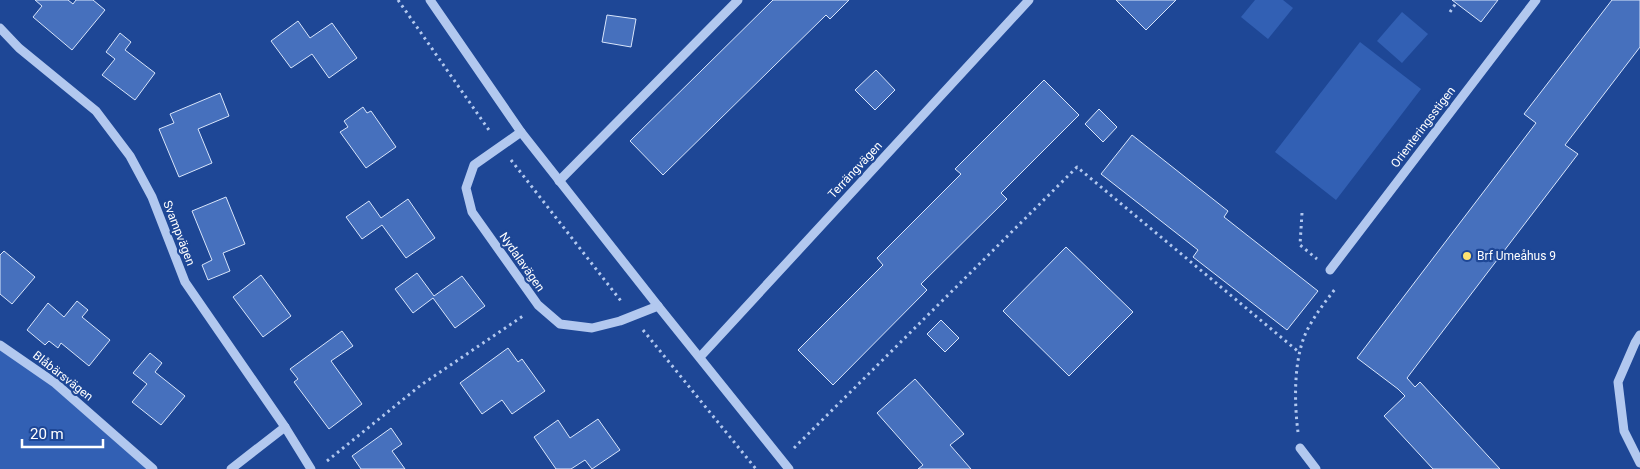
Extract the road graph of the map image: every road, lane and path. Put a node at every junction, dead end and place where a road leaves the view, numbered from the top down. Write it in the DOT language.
graph roads {
  1 [pos="398,0"];
  2 [pos="430,0"];
  3 [pos="738,0"];
  4 [pos="1029,0"];
  5 [pos="1536,0"];
  6 [pos="1456,3"];
  7 [pos="1450,12"];
  8 [pos="0,28"];
  9 [pos="521,132"];
  10 [pos="501,146"];
  11 [pos="559,181"];
  12 [pos="1302,213"];
  13 [pos="1330,270"];
  14 [pos="538,305"];
  15 [pos="658,306"];
  16 [pos="632,316"];
  17 [pos="1640,335"];
  18 [pos="0,345"];
  19 [pos="1300,353"];
  20 [pos="700,357"];
  21 [pos="285,427"];
  22 [pos="1300,448"];
  23 [pos="782,460"];
  24 [pos="325,463"];
  25 [pos="1640,463"];
  26 [pos="153,469"];
  27 [pos="230,469"];
  28 [pos="311,469"];
  29 [pos="756,469"];
  30 [pos="790,469"];
  31 [pos="1316,469"];
  1 -- 10 [label="path"];
  2 -- 9 [label="street"];
  3 -- 11 [label="street"];
  4 -- 20 [label="street, Terrängvägen"];
  5 -- 13 [label="street, Orienteringsstigen"];
  6 -- 7 [label="path"];
  8 -- 21 [label="street, Svampvägen"];
  9 -- 10 [label="street, Nydalavägen"];
  9 -- 11 [label="street"];
  10 -- 14 [label="street, Nydalavägen"];
  10 -- 16 [label="path"];
  11 -- 15 [label="street"];
  12 -- 13 [label="path"];
  13 -- 19 [label="path"];
  14 -- 16 [label="street, Nydalavägen"];
  14 -- 24 [label="path"];
  15 -- 16 [label="street, Nydalavägen"];
  15 -- 20 [label="street"];
  16 -- 29 [label="path"];
  17 -- 25 [label="street"];
  18 -- 26 [label="street, Blåbärsvägen"];
  19 -- 22 [label="path"];
  19 -- 23 [label="path"];
  20 -- 23 [label="street"];
  21 -- 27 [label="street"];
  21 -- 28 [label="street, Svampvägen"];
  22 -- 31 [label="street"];
  23 -- 30 [label="street"];
}
